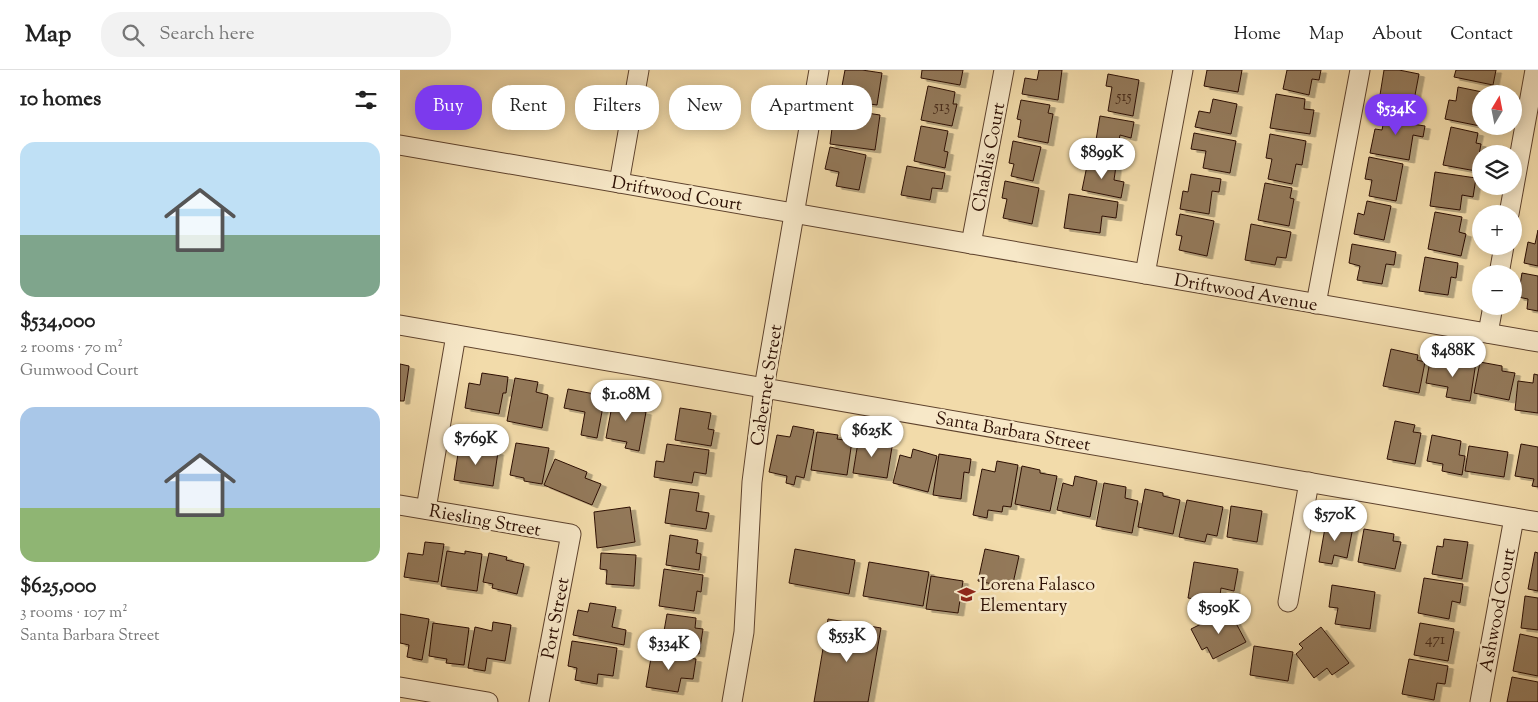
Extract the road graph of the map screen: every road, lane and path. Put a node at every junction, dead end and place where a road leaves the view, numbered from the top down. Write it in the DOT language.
graph roads {
  1 [pos="638,70"];
  2 [pos="819,70"];
  3 [pos="1004,70"];
  4 [pos="1183,70"];
  5 [pos="1360,70"];
  6 [pos="1535,70"];
  7 [pos="400,145"];
  8 [pos="619,183"];
  9 [pos="1511,205"];
  10 [pos="794,213"];
  11 [pos="963,243"];
  12 [pos="1145,274"];
  13 [pos="1316,304"];
  14 [pos="1491,315"];
  15 [pos="400,325"];
  16 [pos="1488,333"];
  17 [pos="456,335"];
  18 [pos="1538,342"];
  19 [pos="764,388"];
  20 [pos="1308,482"];
  21 [pos="400,505"];
  22 [pos="426,509"];
  23 [pos="1514,518"];
  24 [pos="1538,522"];
  25 [pos="570,534"];
  26 [pos="1288,602"];
  27 [pos="400,687"];
  28 [pos="488,702"];
  29 [pos="539,702"];
  30 [pos="732,702"];
  31 [pos="1480,702"];
  1 -- 8 [label="street"];
  2 -- 10 [label="street, Cabernet Street"];
  3 -- 11 [label="street, Chablis Court"];
  4 -- 12 [label="street"];
  5 -- 13 [label="street"];
  6 -- 9 [label="street"];
  7 -- 8 [label="street, Driftwood Court"];
  8 -- 10 [label="street, Driftwood Court"];
  10 -- 11 [label="street, Driftwood Court"];
  10 -- 19 [label="street, Cabernet Street"];
  11 -- 12 [label="street, Driftwood Avenue"];
  12 -- 13 [label="street, Driftwood Avenue"];
  13 -- 16 [label="street, Driftwood Avenue"];
  14 -- 16 [label="street"];
  15 -- 17 [label="street, Santa Barbara Street"];
  16 -- 18 [label="street, Driftwood Avenue"];
  17 -- 19 [label="street, Santa Barbara Street"];
  17 -- 22 [label="street"];
  19 -- 20 [label="street, Santa Barbara Street"];
  19 -- 30 [label="street, Cabernet Street"];
  20 -- 23 [label="street, Santa Barbara Street"];
  20 -- 26 [label="street"];
  21 -- 22 [label="street, Riesling Street"];
  22 -- 25 [label="street, Riesling Street"];
  23 -- 24 [label="street, Santa Barbara Street"];
  23 -- 31 [label="street, Ashwood Court"];
  25 -- 29 [label="street, Port Street"];
  27 -- 28 [label="street"];
}
